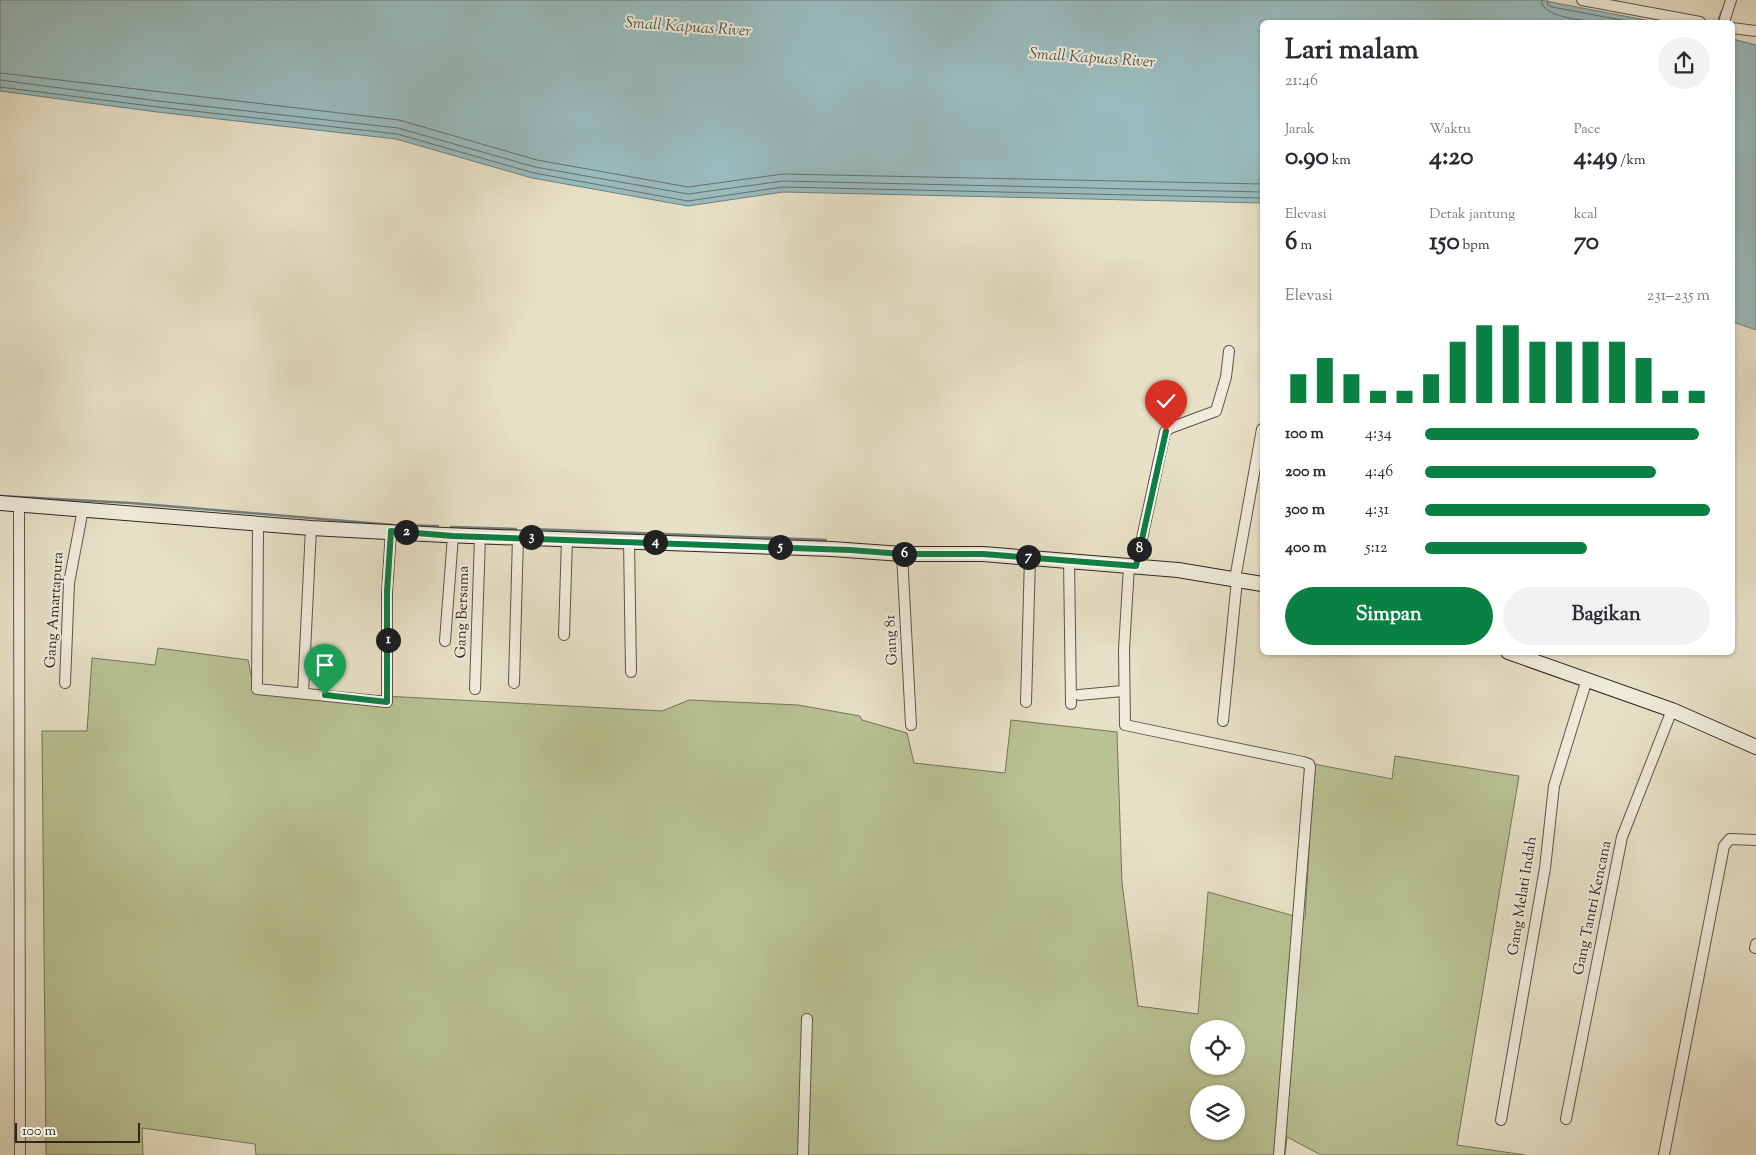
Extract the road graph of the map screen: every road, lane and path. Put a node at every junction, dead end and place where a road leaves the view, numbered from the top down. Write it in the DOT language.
graph roads {
  1 [pos="1582,0"];
  2 [pos="1732,0"];
  3 [pos="1689,20"];
  4 [pos="1725,20"];
  5 [pos="1735,28"];
  6 [pos="1756,31"];
  7 [pos="1229,352"];
  8 [pos="1260,441"];
  9 [pos="0,503"];
  10 [pos="19,504"];
  11 [pos="83,509"];
  12 [pos="258,523"];
  13 [pos="311,528"];
  14 [pos="391,531"];
  15 [pos="453,536"];
  16 [pos="480,536"];
  17 [pos="518,537"];
  18 [pos="567,539"];
  19 [pos="629,541"];
  20 [pos="902,554"];
  21 [pos="1030,557"];
  22 [pos="1069,559"];
  23 [pos="1132,566"];
  24 [pos="1236,580"];
  25 [pos="1260,584"];
  26 [pos="564,635"];
  27 [pos="445,641"];
  28 [pos="1517,655"];
  29 [pos="631,672"];
  30 [pos="1587,679"];
  31 [pos="65,683"];
  32 [pos="514,683"];
  33 [pos="475,689"];
  34 [pos="1123,691"];
  35 [pos="303,693"];
  36 [pos="1079,695"];
  37 [pos="1026,702"];
  38 [pos="1071,704"];
  39 [pos="1672,710"];
  40 [pos="1223,721"];
  41 [pos="911,725"];
  42 [pos="1756,747"];
  43 [pos="1756,840"];
  44 [pos="806,1019"];
  45 [pos="1566,1118"];
  46 [pos="1501,1120"];
  47 [pos="20,1155"];
  48 [pos="803,1155"];
  49 [pos="1279,1155"];
  50 [pos="1664,1155"];
  1 -- 3 [label="street"];
  2 -- 4 [label="street"];
  5 -- 6 [label="street"];
  7 -- 23 [label="street"];
  8 -- 24 [label="street"];
  9 -- 10 [label="main road"];
  10 -- 11 [label="main road"];
  10 -- 47 [label="street"];
  11 -- 12 [label="main road"];
  11 -- 31 [label="street, Gang Amartapura"];
  12 -- 13 [label="main road"];
  12 -- 35 [label="street"];
  13 -- 14 [label="main road"];
  13 -- 35 [label="street"];
  14 -- 15 [label="main road"];
  14 -- 35 [label="street"];
  15 -- 16 [label="main road"];
  15 -- 27 [label="street"];
  16 -- 17 [label="main road"];
  16 -- 33 [label="street, Gang Bersama"];
  17 -- 18 [label="main road"];
  17 -- 32 [label="street"];
  18 -- 19 [label="main road"];
  18 -- 26 [label="street"];
  19 -- 20 [label="main road"];
  19 -- 29 [label="street"];
  20 -- 21 [label="main road"];
  20 -- 41 [label="street, Gang 81"];
  21 -- 22 [label="main road"];
  21 -- 37 [label="street"];
  22 -- 23 [label="main road"];
  22 -- 38 [label="street"];
  23 -- 24 [label="main road"];
  23 -- 34 [label="street"];
  24 -- 25 [label="main road"];
  24 -- 40 [label="street"];
  28 -- 30 [label="main road"];
  30 -- 39 [label="main road"];
  30 -- 46 [label="street, Gang Melati Indah"];
  34 -- 36 [label="street"];
  34 -- 49 [label="street"];
  39 -- 42 [label="main road"];
  39 -- 45 [label="street, Gang Tantri Kencana"];
  43 -- 50 [label="street"];
  44 -- 48 [label="street"];
}
